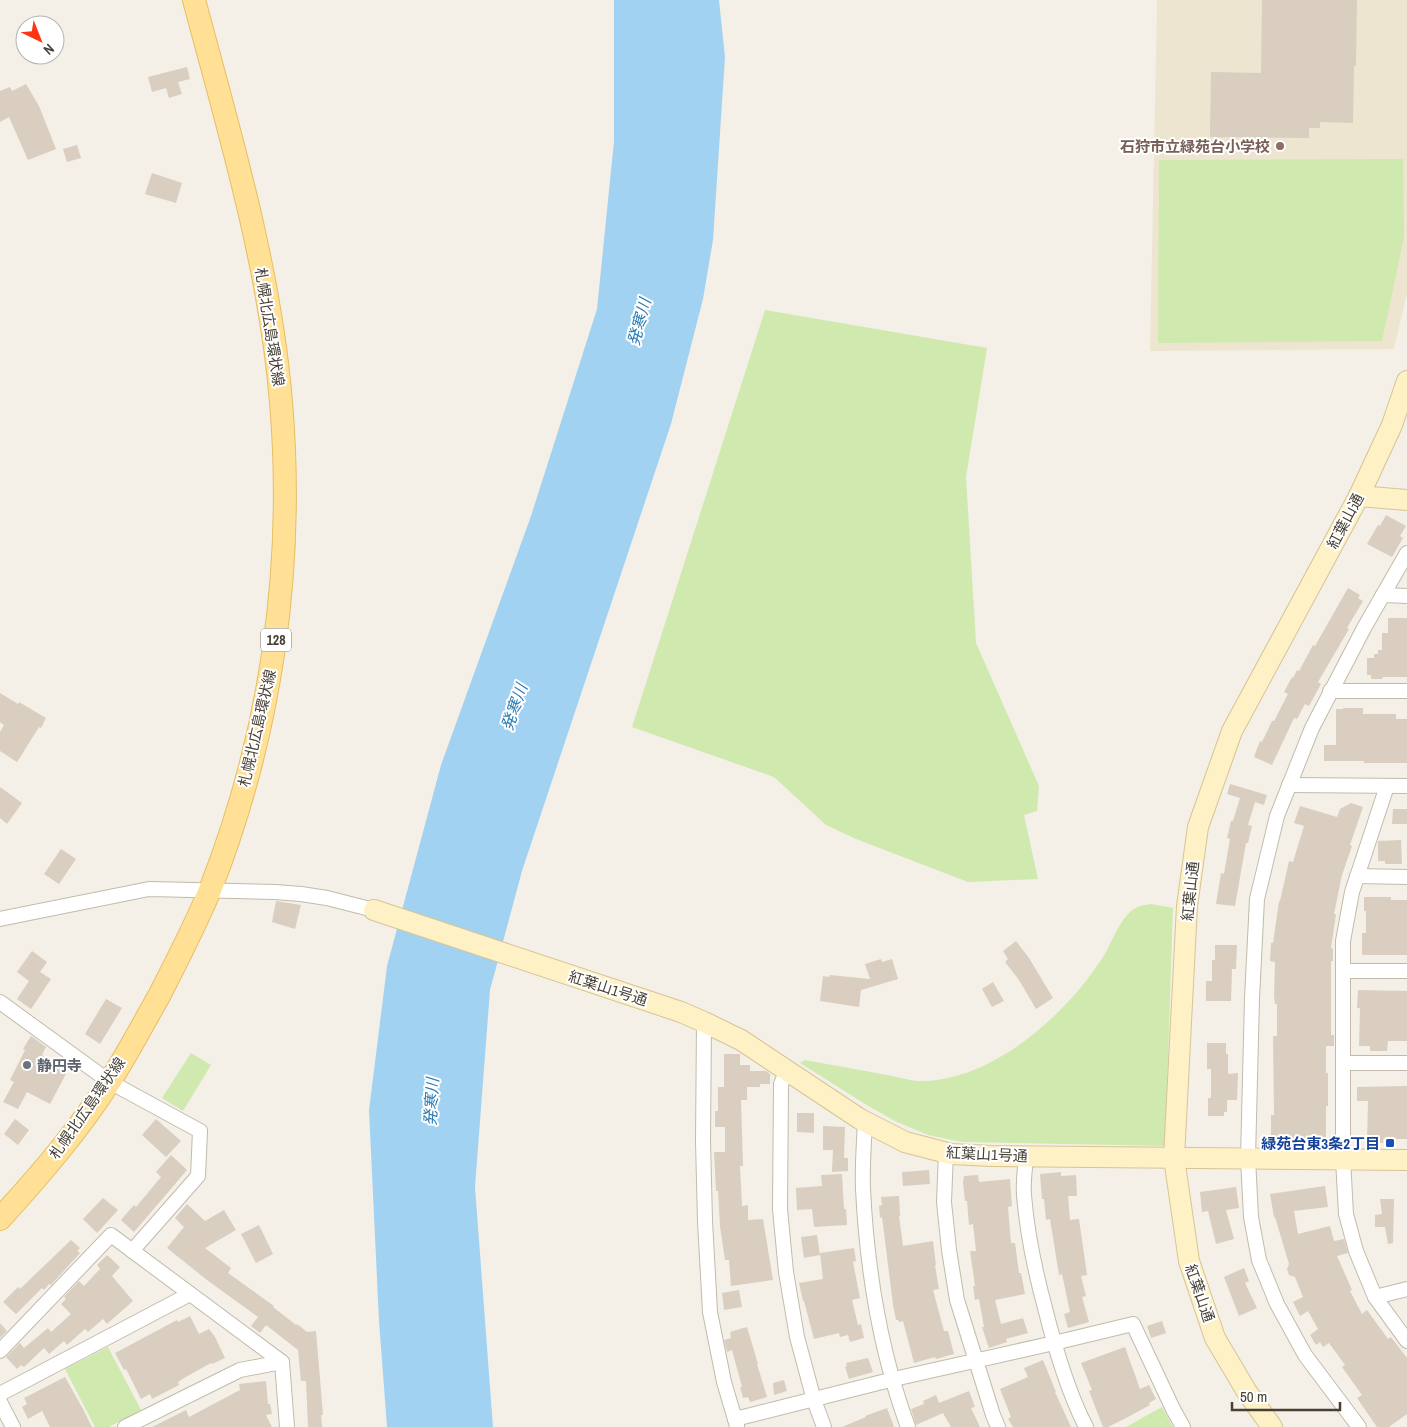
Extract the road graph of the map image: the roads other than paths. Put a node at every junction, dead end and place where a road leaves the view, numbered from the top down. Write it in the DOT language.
graph roads {
  1 [pos="194,0"];
  2 [pos="1407,381"];
  3 [pos="1359,496"];
  4 [pos="1407,500"];
  5 [pos="1407,553"];
  6 [pos="1383,595"];
  7 [pos="1407,596"];
  8 [pos="1330,691"];
  9 [pos="1407,692"];
  10 [pos="1289,785"];
  11 [pos="1387,786"];
  12 [pos="1407,786"];
  13 [pos="1357,876"];
  14 [pos="1407,877"];
  15 [pos="210,891"];
  16 [pos="374,910"];
  17 [pos="0,919"];
  18 [pos="1343,971"];
  19 [pos="1407,971"];
  20 [pos="0,1002"];
  21 [pos="704,1022"];
  22 [pos="1343,1063"];
  23 [pos="1407,1063"];
  24 [pos="787,1070"];
  25 [pos="110,1082"];
  26 [pos="865,1121"];
  27 [pos="946,1153"];
  28 [pos="1026,1157"];
  29 [pos="1174,1158"];
  30 [pos="1248,1158"];
  31 [pos="1344,1159"];
  32 [pos="1407,1160"];
  33 [pos="0,1219"];
  34 [pos="132,1251"];
  35 [pos="1407,1289"];
  36 [pos="190,1294"];
  37 [pos="1375,1297"];
  38 [pos="1407,1341"];
  39 [pos="1054,1343"];
  40 [pos="0,1351"];
  41 [pos="975,1360"];
  42 [pos="282,1362"];
  43 [pos="894,1379"];
  44 [pos="0,1394"];
  45 [pos="814,1400"];
  46 [pos="0,1402"];
  47 [pos="736,1423"];
  48 [pos="13,1427"];
  49 [pos="125,1427"];
  50 [pos="287,1427"];
  51 [pos="824,1427"];
  52 [pos="908,1427"];
  53 [pos="998,1427"];
  54 [pos="1086,1427"];
  55 [pos="1183,1427"];
  56 [pos="1272,1427"];
  57 [pos="1359,1427"];
  1 -- 15 [label="main road, 札幌北広島環状線 / 128"];
  2 -- 3 [label="street, 紅葉山通"];
  3 -- 4 [label="street"];
  3 -- 29 [label="street, 紅葉山通"];
  5 -- 6 [label="street"];
  6 -- 7 [label="street"];
  6 -- 8 [label="street"];
  8 -- 9 [label="street"];
  8 -- 10 [label="street"];
  10 -- 11 [label="street"];
  10 -- 30 [label="street"];
  11 -- 12 [label="street"];
  11 -- 13 [label="street"];
  13 -- 14 [label="street"];
  13 -- 18 [label="street"];
  15 -- 16 [label="street"];
  15 -- 17 [label="street"];
  15 -- 25 [label="main road, 札幌北広島環状線 / 128"];
  16 -- 21 [label="street, 紅葉山1号通"];
  18 -- 19 [label="street"];
  18 -- 22 [label="street"];
  20 -- 25 [label="street"];
  21 -- 24 [label="street, 紅葉山1号通"];
  21 -- 47 [label="street"];
  22 -- 23 [label="street"];
  22 -- 31 [label="street"];
  24 -- 26 [label="street, 紅葉山1号通"];
  24 -- 45 [label="street"];
  25 -- 33 [label="main road, 札幌北広島環状線 / 128"];
  25 -- 34 [label="street"];
  26 -- 27 [label="street, 紅葉山1号通"];
  26 -- 43 [label="street"];
  27 -- 28 [label="street, 紅葉山1号通"];
  27 -- 41 [label="street"];
  28 -- 29 [label="street, 紅葉山1号通"];
  28 -- 39 [label="street"];
  29 -- 30 [label="street, 紅葉山1号通"];
  29 -- 56 [label="street, 紅葉山通"];
  30 -- 31 [label="street, 紅葉山1号通"];
  30 -- 57 [label="street"];
  31 -- 32 [label="street, 紅葉山1号通"];
  31 -- 37 [label="street"];
  34 -- 36 [label="street"];
  34 -- 40 [label="street"];
  35 -- 37 [label="street"];
  36 -- 42 [label="street"];
  36 -- 44 [label="street"];
  37 -- 38 [label="street"];
  39 -- 41 [label="street"];
  39 -- 54 [label="street"];
  39 -- 55 [label="street"];
  41 -- 43 [label="street"];
  41 -- 53 [label="street"];
  42 -- 49 [label="street"];
  42 -- 50 [label="street"];
  43 -- 45 [label="street"];
  43 -- 52 [label="street"];
  45 -- 47 [label="street"];
  45 -- 51 [label="street"];
  46 -- 48 [label="street"];
}
